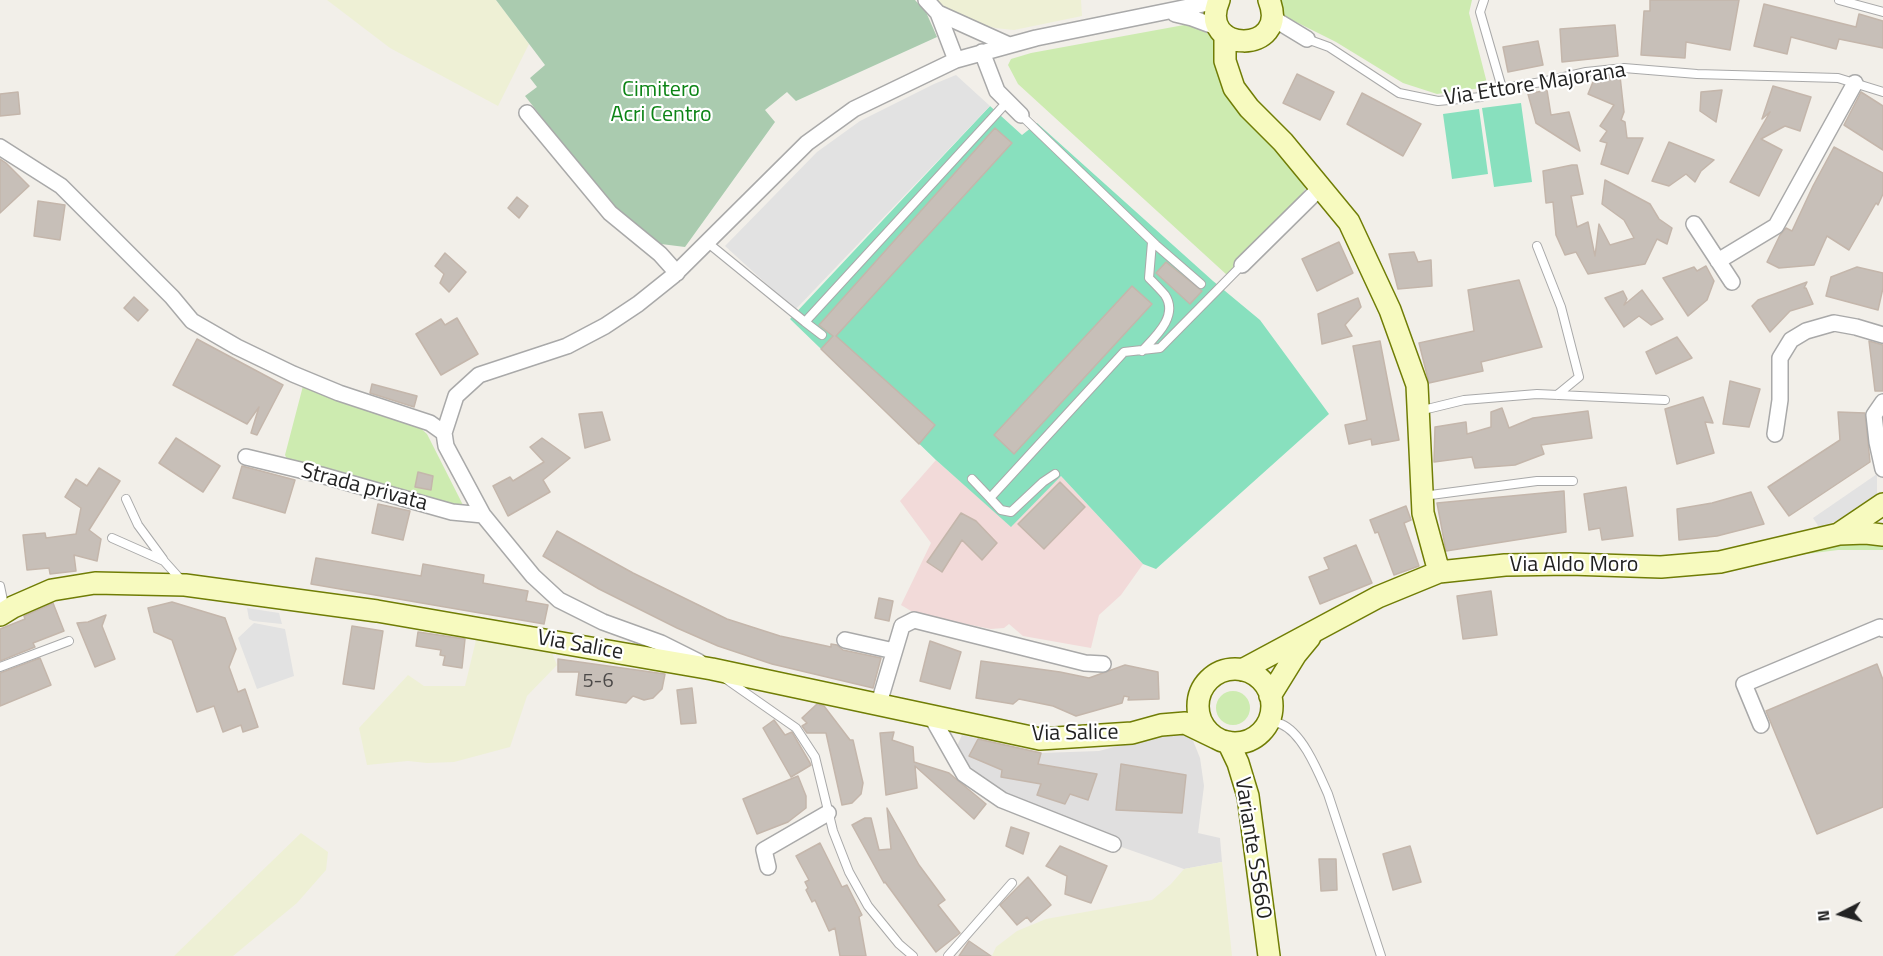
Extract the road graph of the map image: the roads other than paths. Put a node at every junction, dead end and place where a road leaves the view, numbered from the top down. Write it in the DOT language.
graph roads {
  1 [pos="926,0"];
  2 [pos="1484,0"];
  3 [pos="1839,0"];
  4 [pos="1208,2"];
  5 [pos="1883,12"];
  6 [pos="938,13"];
  7 [pos="1169,13"];
  8 [pos="1269,16"];
  9 [pos="1228,35"];
  10 [pos="1308,39"];
  11 [pos="1009,45"];
  12 [pos="982,52"];
  13 [pos="956,60"];
  14 [pos="1855,83"];
  15 [pos="1502,88"];
  16 [pos="1883,92"];
  17 [pos="1007,102"];
  18 [pos="526,113"];
  19 [pos="1021,115"];
  20 [pos="0,147"];
  21 [pos="1320,188"];
  22 [pos="1694,224"];
  23 [pos="1152,242"];
  24 [pos="708,243"];
  25 [pos="1537,246"];
  26 [pos="1718,261"];
  27 [pos="1242,265"];
  28 [pos="677,273"];
  29 [pos="1732,282"];
  30 [pos="1201,284"];
  31 [pos="805,322"];
  32 [pos="822,335"];
  33 [pos="1883,335"];
  34 [pos="1142,351"];
  35 [pos="1557,395"];
  36 [pos="1665,400"];
  37 [pos="1883,402"];
  38 [pos="1418,411"];
  39 [pos="444,433"];
  40 [pos="1775,434"];
  41 [pos="1881,455"];
  42 [pos="246,457"];
  43 [pos="1883,469"];
  44 [pos="1055,474"];
  45 [pos="972,479"];
  46 [pos="1572,480"];
  47 [pos="1422,496"];
  48 [pos="990,498"];
  49 [pos="126,499"];
  50 [pos="1883,504"];
  51 [pos="483,515"];
  52 [pos="1839,534"];
  53 [pos="1883,536"];
  54 [pos="112,538"];
  55 [pos="164,561"];
  56 [pos="1439,572"];
  57 [pos="185,585"];
  58 [pos="0,586"];
  59 [pos="3,614"];
  60 [pos="1318,628"];
  61 [pos="1883,629"];
  62 [pos="845,640"];
  63 [pos="69,641"];
  64 [pos="894,651"];
  65 [pos="1103,664"];
  66 [pos="0,667"];
  67 [pos="712,669"];
  68 [pos="1242,670"];
  69 [pos="1270,696"];
  70 [pos="1198,701"];
  71 [pos="879,703"];
  72 [pos="930,714"];
  73 [pos="1161,725"];
  74 [pos="1761,725"];
  75 [pos="1264,728"];
  76 [pos="1222,740"];
  77 [pos="1248,796"];
  78 [pos="828,813"];
  79 [pos="1113,844"];
  80 [pos="768,867"];
  81 [pos="1012,884"];
  82 [pos="913,956"];
  83 [pos="948,956"];
  84 [pos="1269,956"];
  85 [pos="1381,956"];
  1 -- 6 [label="street"];
  2 -- 15 [label="lane"];
  3 -- 5 [label="lane"];
  4 -- 7 [label="street"];
  4 -- 9 [label="main road"];
  6 -- 11 [label="street"];
  6 -- 13 [label="street"];
  7 -- 9 [label="street"];
  7 -- 11 [label="street"];
  8 -- 9 [label="main road"];
  8 -- 10 [label="street"];
  9 -- 21 [label="main road"];
  10 -- 15 [label="lane, Via Ettore Majorana"];
  11 -- 12 [label="street"];
  12 -- 13 [label="street"];
  12 -- 17 [label="street"];
  13 -- 24 [label="street"];
  14 -- 15 [label="lane, Via Ettore Majorana"];
  14 -- 16 [label="lane, Via Ettore Majorana"];
  14 -- 26 [label="street"];
  17 -- 19 [label="street"];
  17 -- 31 [label="lane"];
  18 -- 28 [label="street"];
  19 -- 23 [label="lane"];
  20 -- 39 [label="street"];
  21 -- 27 [label="street"];
  21 -- 38 [label="main road"];
  22 -- 26 [label="street"];
  23 -- 30 [label="lane"];
  23 -- 34 [label="lane"];
  24 -- 28 [label="street"];
  24 -- 31 [label="lane"];
  25 -- 35 [label="lane"];
  26 -- 29 [label="street"];
  27 -- 34 [label="lane"];
  28 -- 39 [label="street"];
  31 -- 32 [label="lane"];
  33 -- 40 [label="street"];
  34 -- 48 [label="lane"];
  35 -- 36 [label="lane"];
  35 -- 38 [label="lane"];
  37 -- 41 [label="street"];
  38 -- 47 [label="main road"];
  39 -- 51 [label="street"];
  41 -- 43 [label="street"];
  42 -- 51 [label="street, Strada privata"];
  44 -- 48 [label="lane"];
  45 -- 48 [label="lane"];
  46 -- 47 [label="lane"];
  47 -- 56 [label="main road"];
  49 -- 55 [label="lane"];
  50 -- 52 [label="main road, Via Aldo Moro"];
  51 -- 67 [label="street"];
  52 -- 53 [label="main road, Via Aldo Moro"];
  52 -- 56 [label="main road, Via Aldo Moro"];
  54 -- 55 [label="lane"];
  55 -- 57 [label="lane"];
  56 -- 60 [label="main road, Via Aldo Moro"];
  57 -- 59 [label="main road, Via Salice"];
  57 -- 67 [label="main road, Via Salice"];
  58 -- 59 [label="lane"];
  60 -- 68 [label="main road, Via Aldo Moro"];
  60 -- 69 [label="main road, Via Aldo Moro"];
  61 -- 74 [label="street"];
  62 -- 64 [label="street"];
  63 -- 66 [label="lane"];
  64 -- 65 [label="street"];
  64 -- 71 [label="street"];
  67 -- 71 [label="main road, Via Salice"];
  67 -- 78 [label="lane"];
  68 -- 69 [label="main road"];
  68 -- 70 [label="main road"];
  69 -- 75 [label="main road"];
  70 -- 73 [label="main road"];
  70 -- 76 [label="main road"];
  71 -- 72 [label="main road, Via Salice"];
  72 -- 73 [label="main road, Via Salice"];
  72 -- 79 [label="street"];
  73 -- 76 [label="main road"];
  75 -- 76 [label="main road"];
  75 -- 77 [label="main road"];
  75 -- 85 [label="lane"];
  76 -- 77 [label="main road, Variante SS660"];
  77 -- 84 [label="main road, Variante SS660"];
  78 -- 80 [label="street"];
  78 -- 82 [label="lane"];
  81 -- 83 [label="lane"];
}
